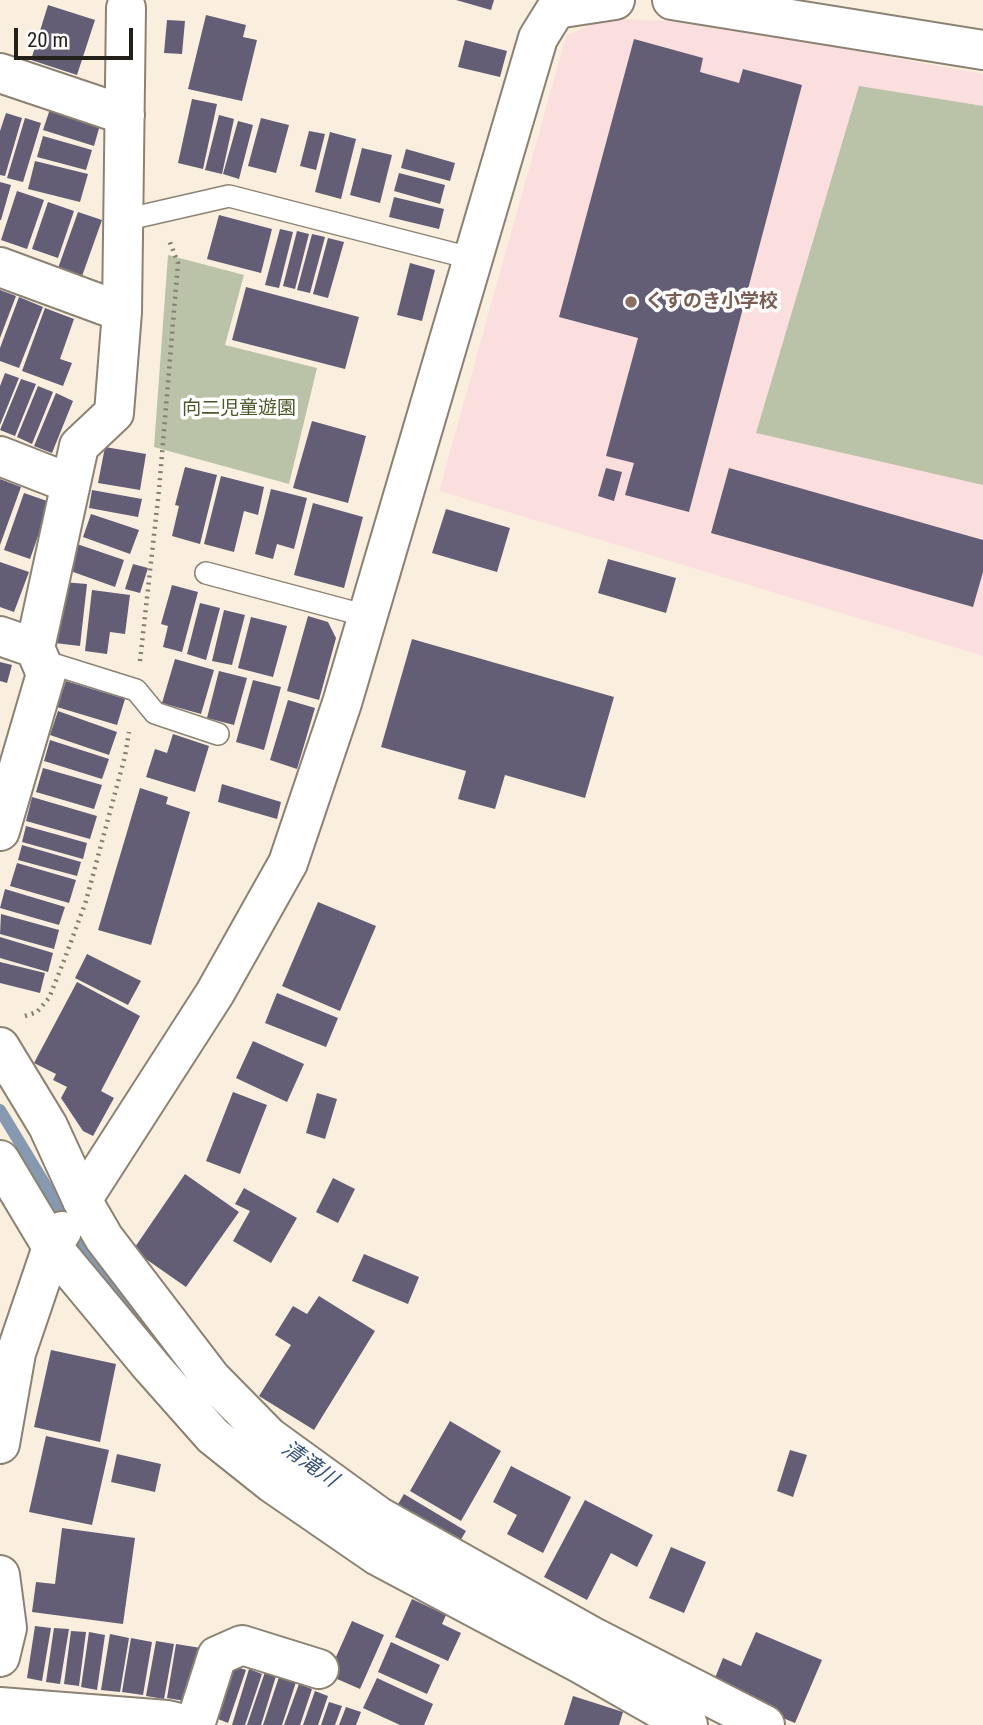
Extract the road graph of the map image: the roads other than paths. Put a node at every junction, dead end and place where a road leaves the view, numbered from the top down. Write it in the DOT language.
graph roads {
  1 [pos="615,0"];
  2 [pos="672,0"];
  3 [pos="123,3"];
  4 [pos="555,4"];
  5 [pos="983,50"];
  6 [pos="0,73"];
  7 [pos="125,115"];
  8 [pos="141,216"];
  9 [pos="474,259"];
  10 [pos="0,267"];
  11 [pos="122,313"];
  12 [pos="0,456"];
  13 [pos="69,483"];
  14 [pos="206,573"];
  15 [pos="368,616"];
  16 [pos="25,648"];
  17 [pos="218,734"];
  18 [pos="0,831"];
  19 [pos="0,1047"];
  20 [pos="0,1160"];
  21 [pos="67,1222"];
  22 [pos="0,1444"];
  23 [pos="0,1575"];
  24 [pos="588,1651"];
  25 [pos="0,1657"];
  26 [pos="319,1669"];
  27 [pos="0,1707"];
  28 [pos="688,1716"];
  29 [pos="188,1725"];
  30 [pos="195,1725"];
  31 [pos="765,1725"];
  1 -- 4 [label="street"];
  2 -- 5 [label="street"];
  3 -- 7 [label="street"];
  4 -- 9 [label="street"];
  6 -- 7 [label="street"];
  7 -- 8 [label="street"];
  8 -- 9 [label="lane"];
  8 -- 11 [label="street"];
  9 -- 15 [label="street"];
  10 -- 11 [label="street"];
  11 -- 13 [label="street"];
  12 -- 13 [label="street"];
  13 -- 16 [label="street"];
  14 -- 15 [label="lane"];
  15 -- 21 [label="street"];
  16 -- 17 [label="lane"];
  16 -- 18 [label="street"];
  19 -- 21 [label="street"];
  20 -- 21 [label="street"];
  21 -- 22 [label="street"];
  21 -- 24 [label="street"];
  21 -- 24 [label="street"];
  23 -- 25 [label="street"];
  24 -- 28 [label="street"];
  26 -- 30 [label="street"];
  27 -- 29 [label="street"];
  28 -- 31 [label="street"];
}
